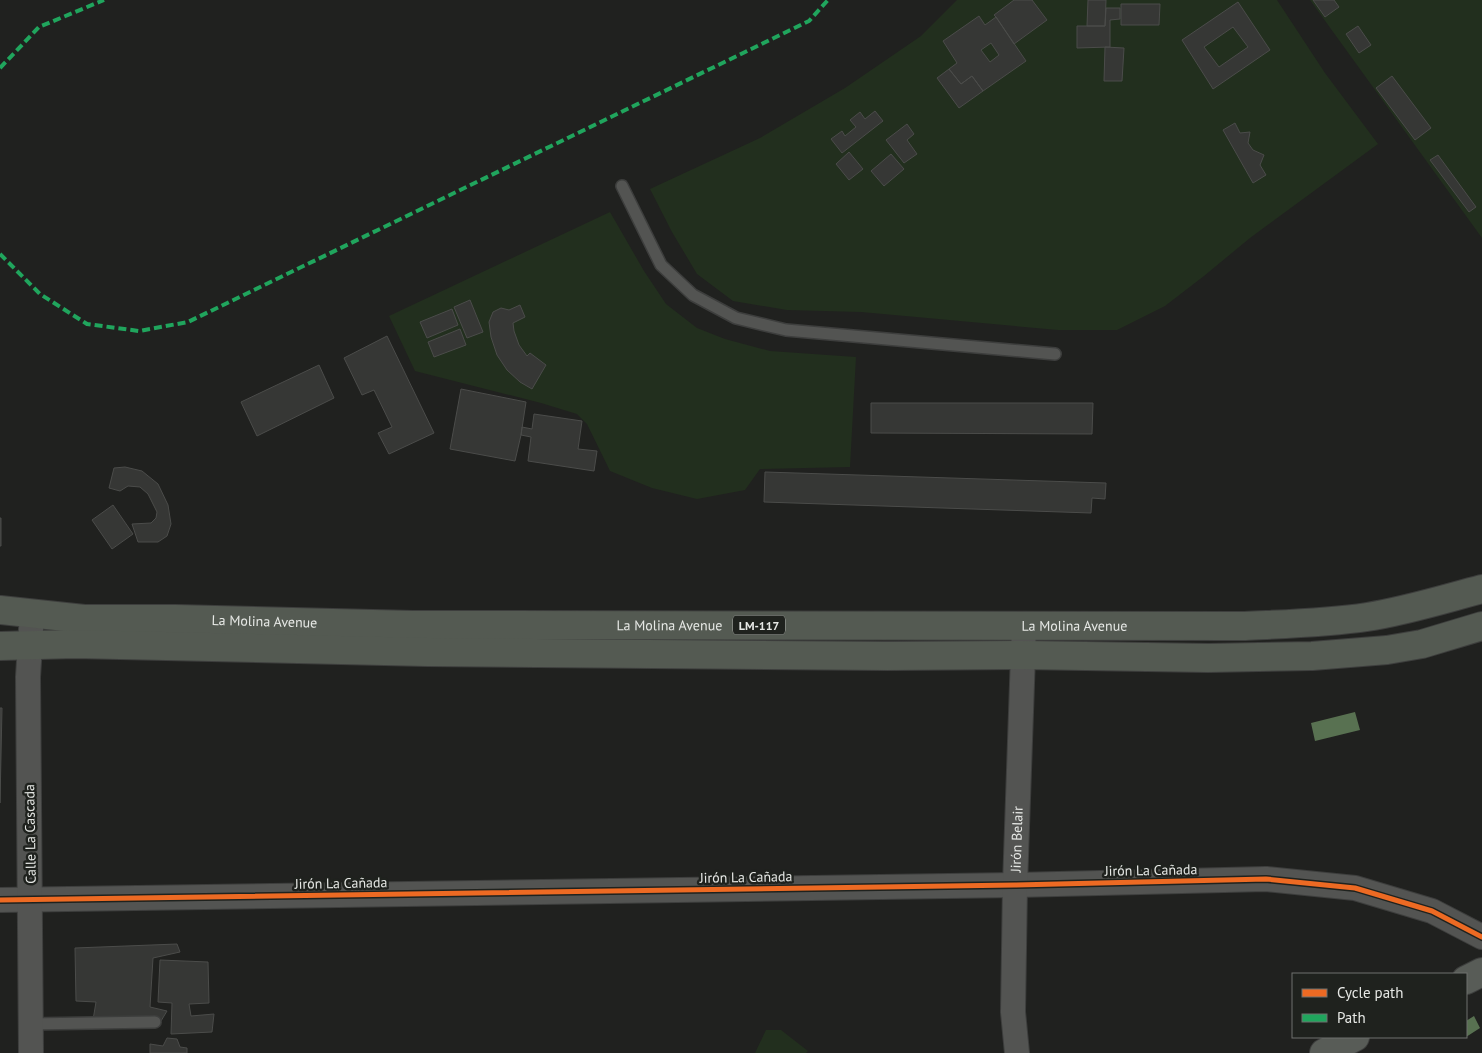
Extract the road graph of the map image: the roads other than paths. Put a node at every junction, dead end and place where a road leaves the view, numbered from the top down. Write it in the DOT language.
graph roads {
  1 [pos="622,186"];
  2 [pos="1055,354"];
  3 [pos="1482,588"];
  4 [pos="0,610"];
  5 [pos="32,613"];
  6 [pos="1024,626"];
  7 [pos="1482,626"];
  8 [pos="30,645"];
  9 [pos="0,646"];
  10 [pos="1023,654"];
  11 [pos="1015,885"];
  12 [pos="30,899"];
  13 [pos="0,900"];
  14 [pos="1482,937"];
  15 [pos="1482,972"];
  16 [pos="1467,980"];
  17 [pos="155,1022"];
  18 [pos="30,1024"];
  19 [pos="1353,1038"];
  20 [pos="31,1053"];
  21 [pos="1017,1053"];
  22 [pos="1324,1053"];
  1 -- 2 [label="lane"];
  3 -- 6 [label="main road, La Molina Avenue / LM-117"];
  4 -- 5 [label="main road, LM-117"];
  5 -- 6 [label="main road, La Molina Avenue / LM-117"];
  5 -- 8 [label="street, Calle La Cascada"];
  6 -- 10 [label="street, Jirón Belair"];
  7 -- 10 [label="main road, La Molina Avenue / LM-117"];
  8 -- 9 [label="main road, LM-117"];
  8 -- 10 [label="main road, La Molina Avenue / LM-117"];
  8 -- 12 [label="street, Calle La Cascada"];
  10 -- 11 [label="street, Jirón Belair"];
  11 -- 12 [label="street, Jirón La Cañada"];
  11 -- 14 [label="street, Jirón La Cañada"];
  11 -- 21 [label="street, Jirón Belair"];
  12 -- 13 [label="street, Jirón La Cañada"];
  12 -- 18 [label="street, Calle La Cascada"];
  15 -- 16 [label="street"];
  17 -- 18 [label="lane"];
  18 -- 20 [label="street, Calle La Cascada"];
  19 -- 22 [label="street"];
}
